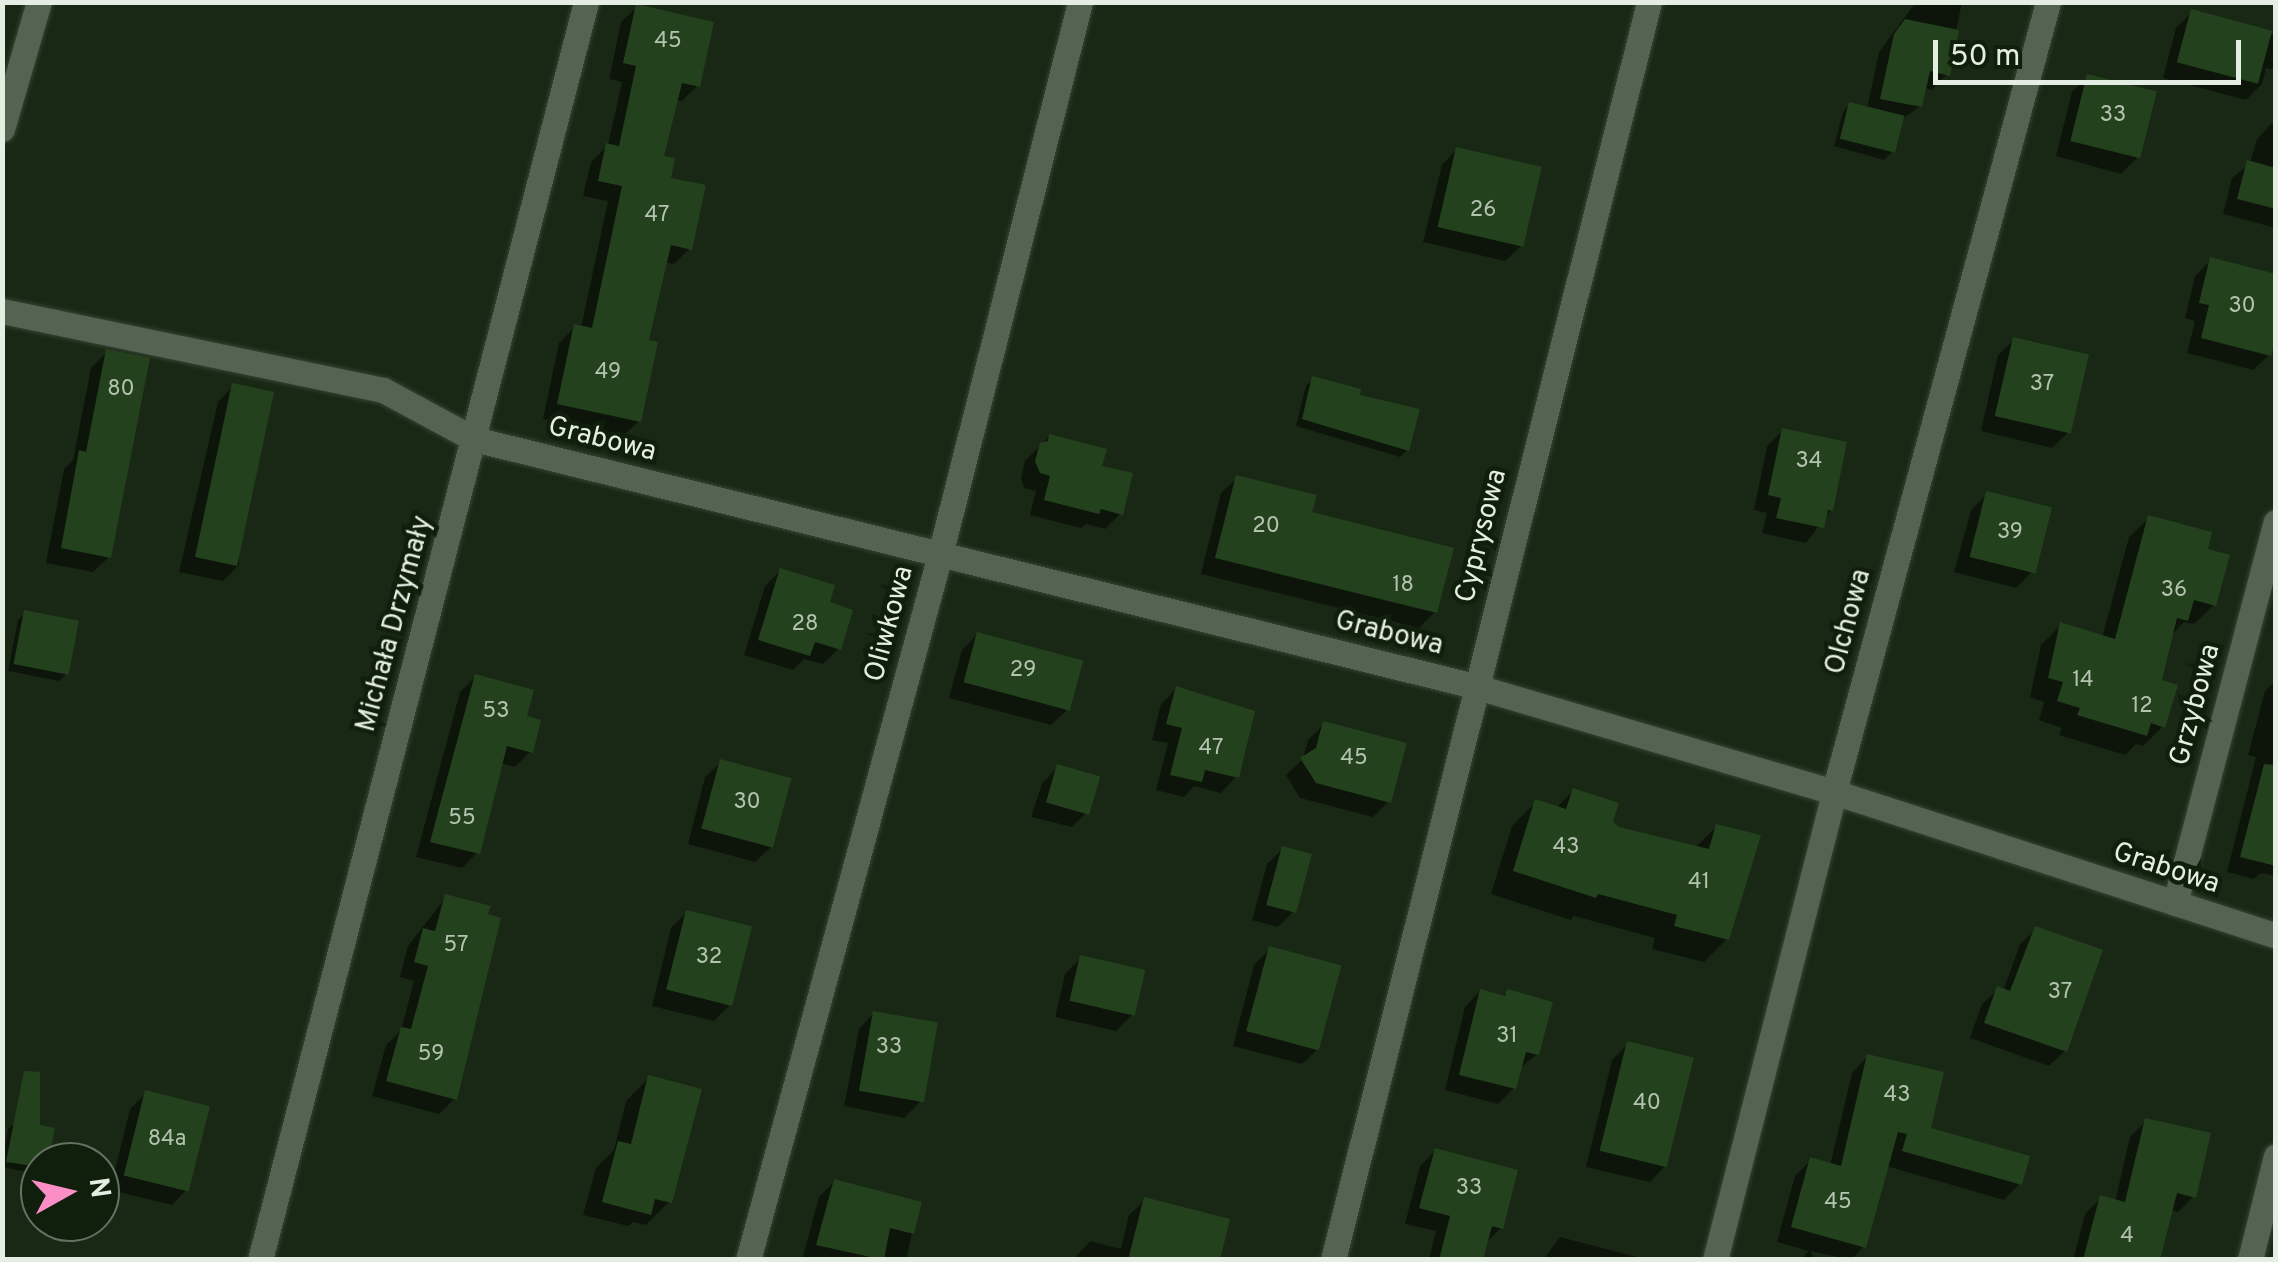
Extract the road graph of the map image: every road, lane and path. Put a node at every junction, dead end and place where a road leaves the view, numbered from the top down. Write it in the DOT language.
graph roads {
  1 [pos="39,2"];
  2 [pos="586,2"];
  3 [pos="1080,2"];
  4 [pos="1648,2"];
  5 [pos="2048,2"];
  6 [pos="2,128"];
  7 [pos="2,311"];
  8 [pos="474,438"];
  9 [pos="2276,522"];
  10 [pos="940,555"];
  11 [pos="1474,686"];
  12 [pos="1834,792"];
  13 [pos="2175,903"];
  14 [pos="2276,936"];
  15 [pos="2276,1156"];
  16 [pos="260,1260"];
  17 [pos="748,1260"];
  18 [pos="1332,1260"];
  19 [pos="1716,1260"];
  20 [pos="2250,1260"];
  1 -- 6 [label="street"];
  2 -- 8 [label="street, Michała Drzymały"];
  3 -- 10 [label="street, Oliwkowa"];
  4 -- 11 [label="street, Cyprysowa"];
  5 -- 12 [label="street, Olchowa"];
  7 -- 8 [label="street, Grabowa"];
  8 -- 10 [label="street, Grabowa"];
  8 -- 16 [label="street, Michała Drzymały"];
  9 -- 13 [label="street, Grzybowa"];
  10 -- 11 [label="street, Grabowa"];
  10 -- 17 [label="street, Oliwkowa"];
  11 -- 12 [label="street, Grabowa"];
  11 -- 18 [label="street, Cyprysowa"];
  12 -- 13 [label="street, Grabowa"];
  12 -- 19 [label="street, Olchowa"];
  13 -- 14 [label="street, Grabowa"];
  15 -- 20 [label="street"];
}
